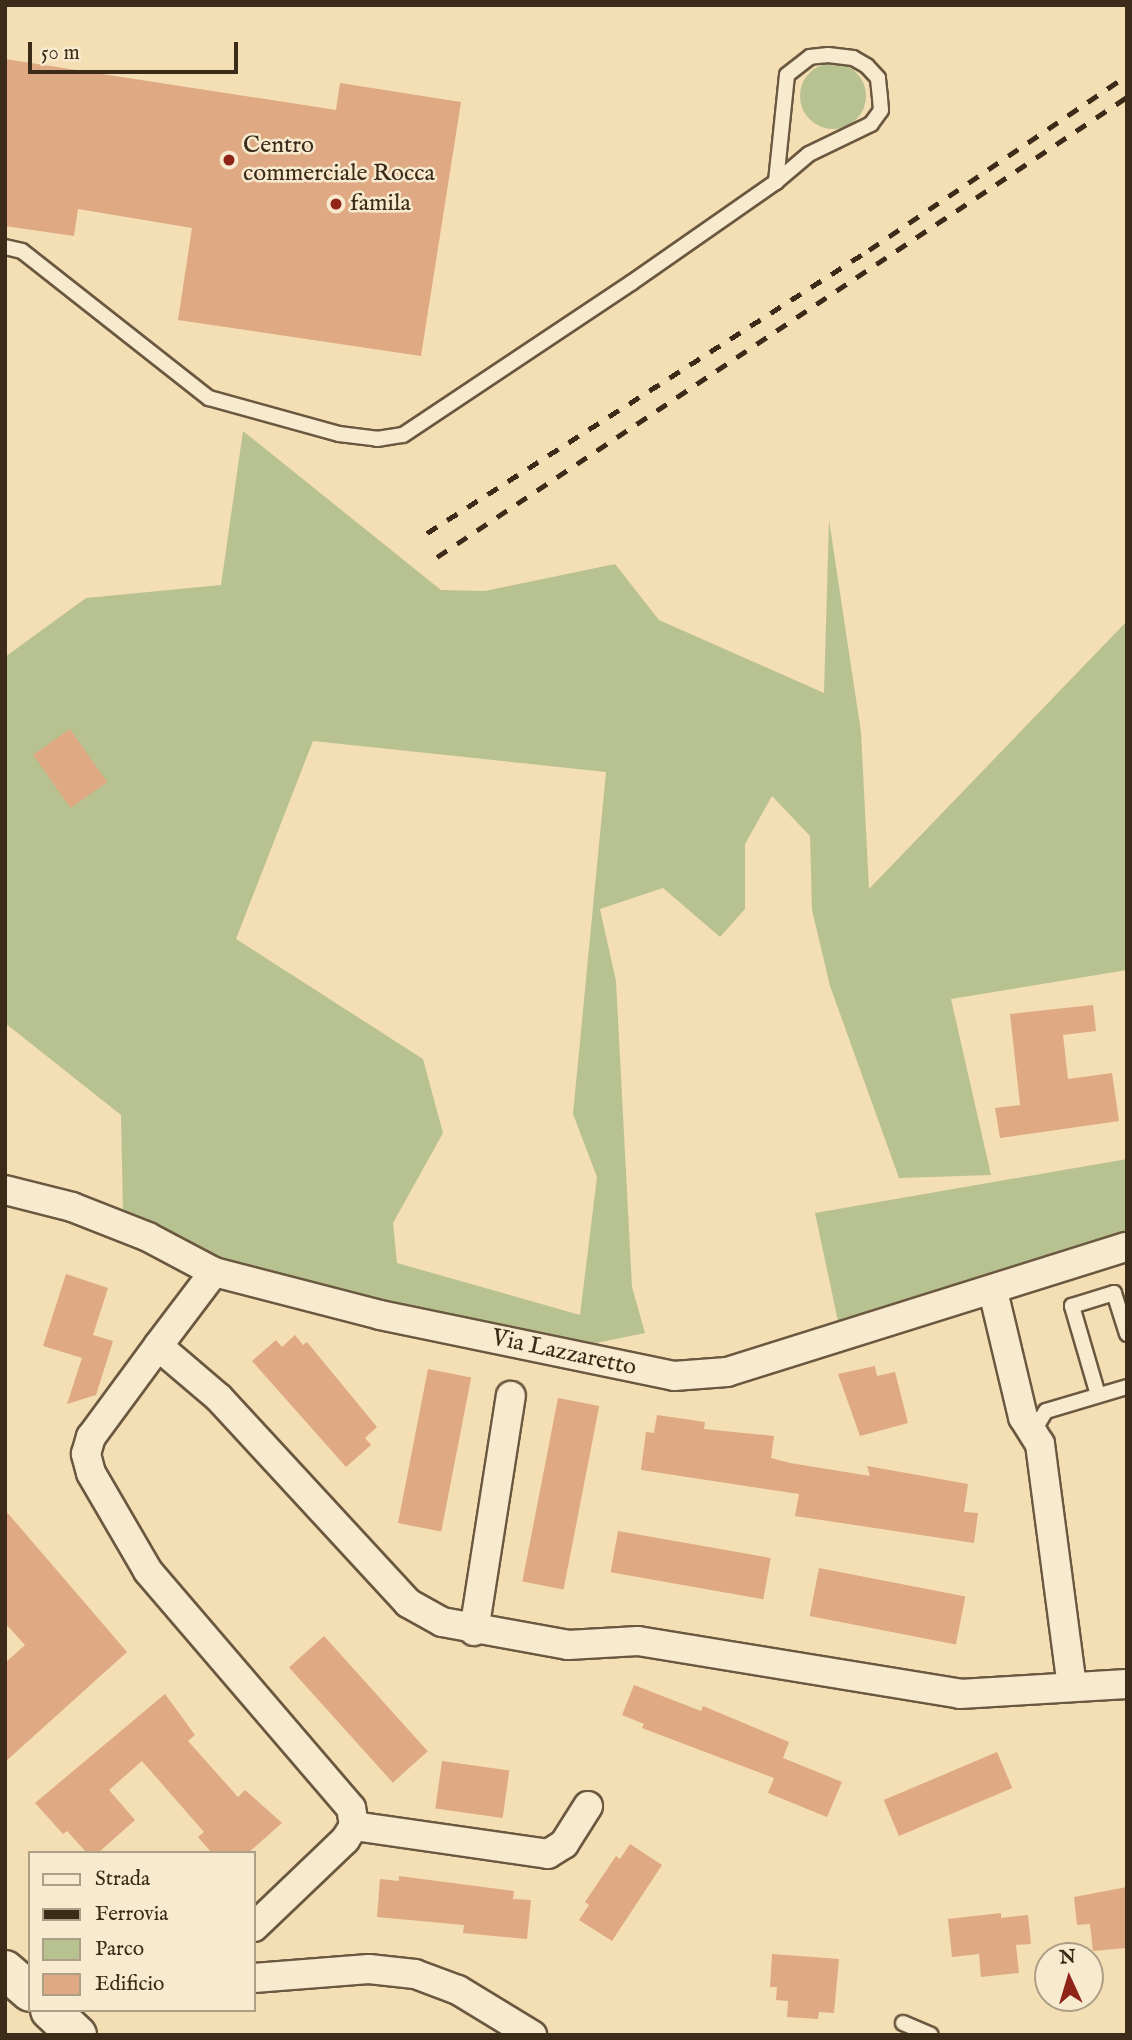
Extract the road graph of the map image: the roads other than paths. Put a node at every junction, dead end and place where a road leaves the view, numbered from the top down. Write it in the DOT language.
graph roads {
  1 [pos="776,182"];
  2 [pos="5,247"];
  3 [pos="5,1190"];
  4 [pos="1127,1247"];
  5 [pos="214,1272"];
  6 [pos="993,1291"];
  7 [pos="1127,1334"];
  8 [pos="158,1346"];
  9 [pos="1127,1387"];
  10 [pos="1098,1395"];
  11 [pos="511,1396"];
  12 [pos="1035,1429"];
  13 [pos="474,1631"];
  14 [pos="1127,1684"];
  15 [pos="1072,1686"];
  16 [pos="588,1806"];
  17 [pos="354,1825"];
  18 [pos="256,1925"];
  19 [pos="5,1970"];
  20 [pos="256,1978"];
  21 [pos="28,1990"];
  22 [pos="52,2012"];
  23 [pos="903,2024"];
  24 [pos="77,2035"];
  25 [pos="532,2035"];
  26 [pos="931,2035"];
  1 -- 1 [label="lane"];
  1 -- 2 [label="lane"];
  3 -- 5 [label="street, Via Lazzaretto"];
  4 -- 6 [label="street, Via Lazzaretto"];
  5 -- 6 [label="street, Via Lazzaretto"];
  5 -- 8 [label="street"];
  6 -- 12 [label="street"];
  7 -- 10 [label="lane"];
  8 -- 13 [label="street"];
  8 -- 17 [label="street"];
  9 -- 10 [label="lane"];
  10 -- 12 [label="lane"];
  11 -- 13 [label="street"];
  12 -- 15 [label="street"];
  13 -- 15 [label="street"];
  14 -- 15 [label="street"];
  16 -- 17 [label="street"];
  17 -- 18 [label="street"];
  19 -- 21 [label="street"];
  20 -- 25 [label="street"];
  22 -- 24 [label="street"];
  23 -- 26 [label="lane"];
}
